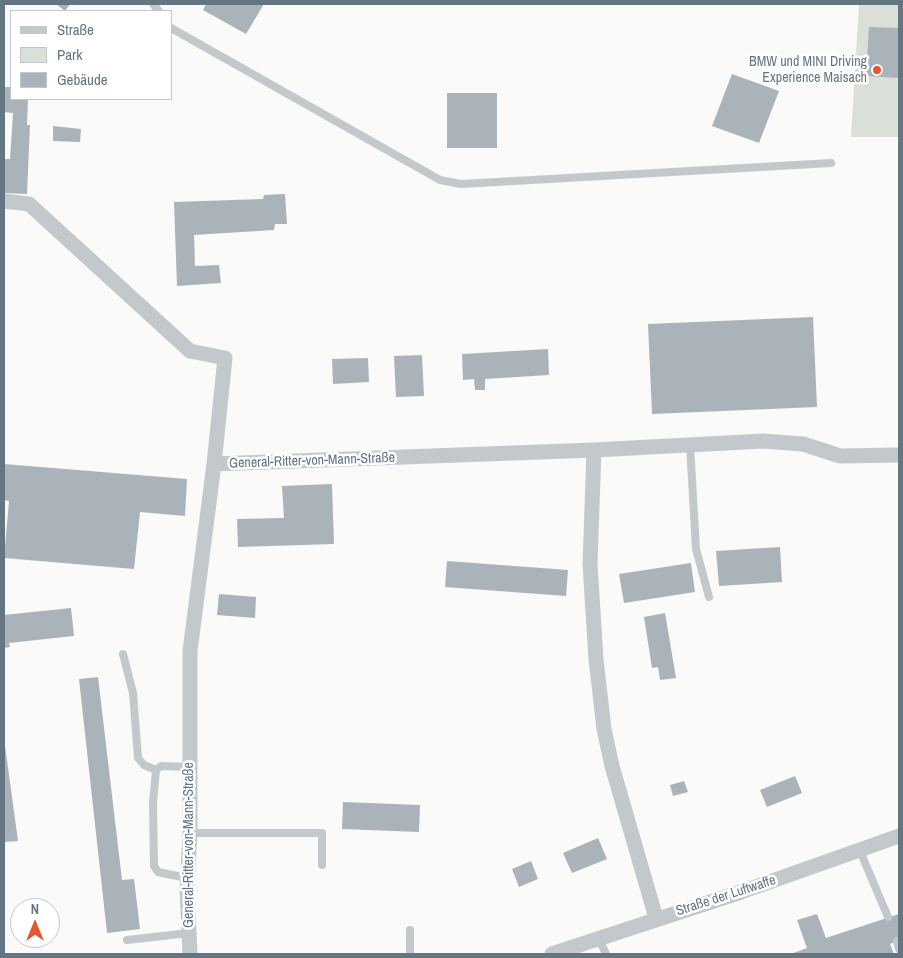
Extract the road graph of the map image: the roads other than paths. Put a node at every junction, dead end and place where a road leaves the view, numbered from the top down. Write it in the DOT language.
graph roads {
  1 [pos="172,29"];
  2 [pos="831,163"];
  3 [pos="4,202"];
  4 [pos="690,445"];
  5 [pos="594,450"];
  6 [pos="899,456"];
  7 [pos="214,464"];
  8 [pos="709,597"];
  9 [pos="123,654"];
  10 [pos="190,767"];
  11 [pos="156,770"];
  12 [pos="190,833"];
  13 [pos="899,836"];
  14 [pos="860,850"];
  15 [pos="322,865"];
  16 [pos="187,878"];
  17 [pos="888,917"];
  18 [pos="656,918"];
  19 [pos="410,930"];
  20 [pos="189,933"];
  21 [pos="599,939"];
  22 [pos="127,940"];
  23 [pos="190,954"];
  24 [pos="410,954"];
  25 [pos="552,954"];
  26 [pos="606,954"];
  1 -- 2 [label="lane"];
  3 -- 7 [label="street"];
  4 -- 5 [label="street, General-Ritter-von-Mann-Straße"];
  4 -- 6 [label="street, General-Ritter-von-Mann-Straße"];
  4 -- 8 [label="lane"];
  5 -- 7 [label="street, General-Ritter-von-Mann-Straße"];
  5 -- 18 [label="street"];
  7 -- 10 [label="street, General-Ritter-von-Mann-Straße"];
  9 -- 11 [label="lane"];
  10 -- 11 [label="lane"];
  10 -- 12 [label="street, General-Ritter-von-Mann-Straße"];
  11 -- 16 [label="lane"];
  12 -- 15 [label="lane"];
  12 -- 16 [label="street, General-Ritter-von-Mann-Straße"];
  13 -- 14 [label="street, Straße der Luftwaffe"];
  14 -- 17 [label="lane"];
  14 -- 18 [label="street, Straße der Luftwaffe"];
  16 -- 20 [label="street, General-Ritter-von-Mann-Straße"];
  18 -- 21 [label="street, Straße der Luftwaffe"];
  19 -- 24 [label="lane"];
  20 -- 22 [label="lane"];
  20 -- 23 [label="street, General-Ritter-von-Mann-Straße"];
  21 -- 25 [label="street, Straße der Luftwaffe"];
  21 -- 26 [label="lane"];
}
